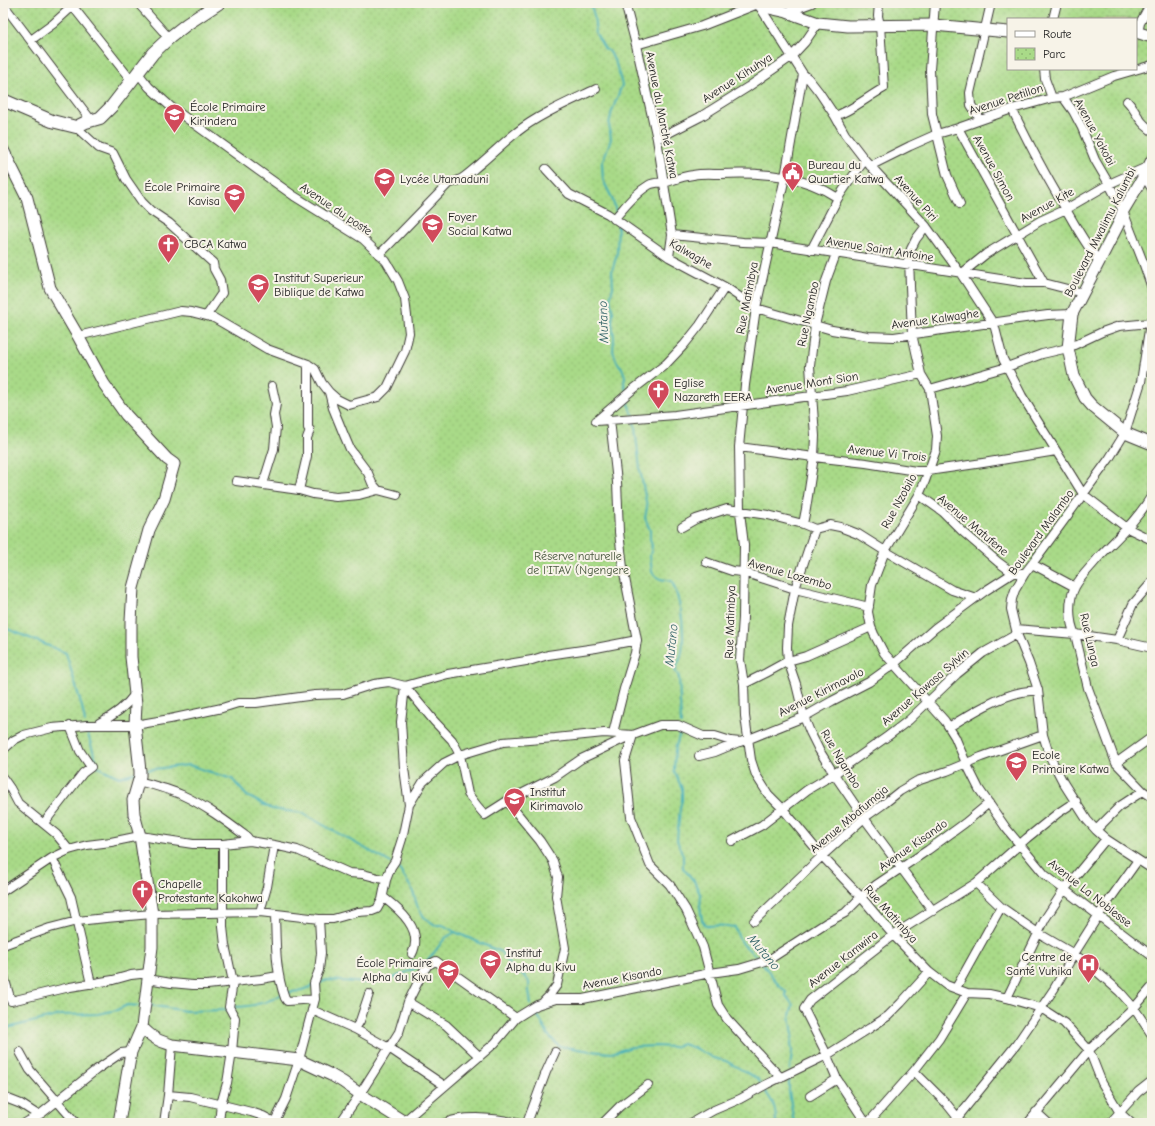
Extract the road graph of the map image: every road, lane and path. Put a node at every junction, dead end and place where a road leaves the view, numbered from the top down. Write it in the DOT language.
graph roads {
  1 [pos="138,3"];
  2 [pos="625,3"];
  3 [pos="812,3"];
  4 [pos="879,3"];
  5 [pos="935,3"];
  6 [pos="991,3"];
  7 [pos="1057,3"];
  8 [pos="1152,3"];
  9 [pos="3,4"];
  10 [pos="73,4"];
  11 [pos="215,4"];
  12 [pos="757,4"];
  13 [pos="787,12"];
  14 [pos="1053,18"];
  15 [pos="818,23"];
  16 [pos="880,25"];
  17 [pos="934,25"];
  18 [pos="984,30"];
  19 [pos="1007,32"];
  20 [pos="1137,33"];
  21 [pos="1152,37"];
  22 [pos="169,38"];
  23 [pos="31,40"];
  24 [pos="636,45"];
  25 [pos="791,57"];
  26 [pos="1152,65"];
  27 [pos="1137,69"];
  28 [pos="1044,70"];
  29 [pos="1135,70"];
  30 [pos="803,74"];
  31 [pos="135,77"];
  32 [pos="596,89"];
  33 [pos="1063,97"];
  34 [pos="1052,98"];
  35 [pos="3,100"];
  36 [pos="1127,101"];
  37 [pos="1012,109"];
  38 [pos="835,116"];
  39 [pos="980,119"];
  40 [pos="91,120"];
  41 [pos="76,127"];
  42 [pos="958,128"];
  43 [pos="1152,131"];
  44 [pos="937,134"];
  45 [pos="657,139"];
  46 [pos="3,150"];
  47 [pos="868,163"];
  48 [pos="1148,168"];
  49 [pos="546,169"];
  50 [pos="785,177"];
  51 [pos="664,182"];
  52 [pos="1109,184"];
  53 [pos="1152,188"];
  54 [pos="838,198"];
  55 [pos="960,204"];
  56 [pos="1066,209"];
  57 [pos="1123,211"];
  58 [pos="614,219"];
  59 [pos="926,226"];
  60 [pos="672,235"];
  61 [pos="1018,235"];
  62 [pos="770,243"];
  63 [pos="811,250"];
  64 [pos="836,254"];
  65 [pos="380,255"];
  66 [pos="669,257"];
  67 [pos="1099,261"];
  68 [pos="909,266"];
  69 [pos="961,274"];
  70 [pos="1044,283"];
  71 [pos="725,287"];
  72 [pos="1152,288"];
  73 [pos="1083,293"];
  74 [pos="756,308"];
  75 [pos="1072,314"];
  76 [pos="207,315"];
  77 [pos="1151,321"];
  78 [pos="993,323"];
  79 [pos="815,325"];
  80 [pos="912,334"];
  81 [pos="78,336"];
  82 [pos="1068,348"];
  83 [pos="308,364"];
  84 [pos="1007,367"];
  85 [pos="921,374"];
  86 [pos="272,386"];
  87 [pos="930,389"];
  88 [pos="329,392"];
  89 [pos="812,396"];
  90 [pos="743,405"];
  91 [pos="610,420"];
  92 [pos="1125,433"];
  93 [pos="1152,444"];
  94 [pos="739,447"];
  95 [pos="1056,451"];
  96 [pos="814,457"];
  97 [pos="928,471"];
  98 [pos="236,481"];
  99 [pos="263,484"];
  100 [pos="299,490"];
  101 [pos="378,490"];
  102 [pos="1083,494"];
  103 [pos="397,495"];
  104 [pos="918,495"];
  105 [pos="1152,495"];
  106 [pos="740,512"];
  107 [pos="803,524"];
  108 [pos="682,527"];
  109 [pos="1127,528"];
  110 [pos="815,529"];
  111 [pos="1152,540"];
  112 [pos="885,551"];
  113 [pos="706,562"];
  114 [pos="1032,564"];
  115 [pos="743,572"];
  116 [pos="1013,573"];
  117 [pos="1025,573"];
  118 [pos="1152,582"];
  119 [pos="1075,587"];
  120 [pos="795,588"];
  121 [pos="976,598"];
  122 [pos="869,607"];
  123 [pos="871,626"];
  124 [pos="1016,632"];
  125 [pos="1075,634"];
  126 [pos="637,640"];
  127 [pos="1117,640"];
  128 [pos="1152,648"];
  129 [pos="788,661"];
  130 [pos="894,664"];
  131 [pos="744,684"];
  132 [pos="405,686"];
  133 [pos="1038,690"];
  134 [pos="135,694"];
  135 [pos="928,702"];
  136 [pos="804,717"];
  137 [pos="96,724"];
  138 [pos="135,725"];
  139 [pos="72,726"];
  140 [pos="948,727"];
  141 [pos="613,733"];
  142 [pos="633,734"];
  143 [pos="1043,735"];
  144 [pos="1152,737"];
  145 [pos="749,739"];
  146 [pos="740,742"];
  147 [pos="3,750"];
  148 [pos="460,755"];
  149 [pos="699,756"];
  150 [pos="966,763"];
  151 [pos="1116,763"];
  152 [pos="834,774"];
  153 [pos="3,778"];
  154 [pos="139,778"];
  155 [pos="1143,790"];
  156 [pos="1152,797"];
  157 [pos="507,801"];
  158 [pos="1076,801"];
  159 [pos="989,803"];
  160 [pos="409,805"];
  161 [pos="783,809"];
  162 [pos="864,818"];
  163 [pos="44,823"];
  164 [pos="1096,830"];
  165 [pos="140,836"];
  166 [pos="1106,839"];
  167 [pos="250,841"];
  168 [pos="732,841"];
  169 [pos="223,844"];
  170 [pos="274,845"];
  171 [pos="1020,845"];
  172 [pos="69,850"];
  173 [pos="822,856"];
  174 [pos="52,858"];
  175 [pos="1138,860"];
  176 [pos="902,868"];
  177 [pos="1152,868"];
  178 [pos="386,880"];
  179 [pos="976,883"];
  180 [pos="1064,890"];
  181 [pos="3,892"];
  182 [pos="383,897"];
  183 [pos="861,897"];
  184 [pos="1001,907"];
  185 [pos="933,910"];
  186 [pos="223,912"];
  187 [pos="260,912"];
  188 [pos="152,914"];
  189 [pos="275,914"];
  190 [pos="1098,916"];
  191 [pos="319,919"];
  192 [pos="77,921"];
  193 [pos="754,921"];
  194 [pos="1038,933"];
  195 [pos="893,935"];
  196 [pos="3,945"];
  197 [pos="412,954"];
  198 [pos="1074,954"];
  199 [pos="1152,956"];
  200 [pos="929,972"];
  201 [pos="3,973"];
  202 [pos="710,973"];
  203 [pos="148,976"];
  204 [pos="278,976"];
  205 [pos="233,982"];
  206 [pos="91,984"];
  207 [pos="1152,987"];
  208 [pos="956,988"];
  209 [pos="315,991"];
  210 [pos="967,993"];
  211 [pos="369,994"];
  212 [pos="1007,998"];
  213 [pos="408,1002"];
  214 [pos="540,1004"];
  215 [pos="1041,1008"];
  216 [pos="1134,1008"];
  217 [pos="312,1010"];
  218 [pos="516,1018"];
  219 [pos="142,1027"];
  220 [pos="355,1029"];
  221 [pos="1152,1035"];
  222 [pos="172,1045"];
  223 [pos="389,1048"];
  224 [pos="1089,1050"];
  225 [pos="20,1052"];
  226 [pos="131,1052"];
  227 [pos="232,1052"];
  228 [pos="556,1052"];
  229 [pos="826,1055"];
  230 [pos="479,1056"];
  231 [pos="299,1060"];
  232 [pos="914,1071"];
  233 [pos="781,1078"];
  234 [pos="836,1079"];
  235 [pos="1152,1081"];
  236 [pos="648,1085"];
  237 [pos="445,1086"];
  238 [pos="360,1094"];
  239 [pos="168,1095"];
  240 [pos="810,1096"];
  241 [pos="3,1097"];
  242 [pos="57,1102"];
  243 [pos="222,1104"];
  244 [pos="1036,1112"];
  245 [pos="1120,1113"];
  246 [pos="38,1115"];
  247 [pos="957,1121"];
  248 [pos="404,1122"];
  249 [pos="26,1123"];
  250 [pos="76,1123"];
  251 [pos="119,1123"];
  252 [pos="164,1123"];
  253 [pos="219,1123"];
  254 [pos="275,1123"];
  255 [pos="340,1123"];
  256 [pos="445,1123"];
  257 [pos="517,1123"];
  258 [pos="527,1123"];
  259 [pos="603,1123"];
  260 [pos="691,1123"];
  261 [pos="867,1123"];
  262 [pos="1028,1123"];
  263 [pos="1048,1123"];
  264 [pos="1110,1123"];
  265 [pos="1131,1123"];
  1 -- 22 [label="street"];
  2 -- 24 [label="street, Avenue du Marché Katwa"];
  3 -- 13 [label="street"];
  4 -- 16 [label="street"];
  5 -- 17 [label="street"];
  6 -- 18 [label="street"];
  7 -- 14 [label="street"];
  8 -- 20 [label="street"];
  9 -- 23 [label="street"];
  10 -- 23 [label="street"];
  10 -- 31 [label="street, Avenue du poste"];
  11 -- 22 [label="main road"];
  12 -- 13 [label="street"];
  12 -- 24 [label="street"];
  12 -- 25 [label="street"];
  13 -- 15 [label="street"];
  15 -- 16 [label="street"];
  15 -- 25 [label="street, Avenue Kihuhya"];
  16 -- 17 [label="street"];
  16 -- 38 [label="street"];
  17 -- 18 [label="street"];
  17 -- 44 [label="street"];
  18 -- 19 [label="street"];
  18 -- 39 [label="street"];
  20 -- 21 [label="street"];
  22 -- 31 [label="main road"];
  23 -- 40 [label="street"];
  24 -- 45 [label="street, Avenue du Marché Katwa"];
  25 -- 30 [label="street"];
  25 -- 45 [label="street, Avenue Kihuhya"];
  26 -- 27 [label="street, Avenue Petillon"];
  28 -- 34 [label="street"];
  29 -- 33 [label="street, Avenue Petillon"];
  30 -- 38 [label="street, Avenue Piri"];
  30 -- 50 [label="street, Rue Matimbya"];
  31 -- 40 [label="main road"];
  31 -- 65 [label="street, Avenue du poste"];
  32 -- 65 [label="street"];
  33 -- 34 [label="street, Avenue Petillon"];
  33 -- 52 [label="street, Avenue Yakobi"];
  34 -- 37 [label="street, Avenue Petillon"];
  35 -- 41 [label="main road"];
  36 -- 43 [label="street"];
  37 -- 39 [label="street, Avenue Petillon"];
  37 -- 56 [label="street"];
  38 -- 47 [label="street, Avenue Piri"];
  39 -- 42 [label="street, Avenue Petillon"];
  40 -- 41 [label="main road"];
  41 -- 76 [label="street"];
  42 -- 44 [label="street, Avenue Petillon"];
  42 -- 61 [label="street, Avenue Simon"];
  44 -- 47 [label="street, Avenue Petillon"];
  44 -- 55 [label="street"];
  45 -- 51 [label="street, Avenue du Marché Katwa"];
  46 -- 81 [label="street"];
  47 -- 54 [label="street, Avenue Petillon"];
  47 -- 59 [label="street, Avenue Piri"];
  48 -- 52 [label="street, Avenue Kite"];
  48 -- 53 [label="street"];
  48 -- 57 [label="street, Boulevard Mwalimu Kalumbi"];
  49 -- 58 [label="street, Kalwaghe"];
  50 -- 51 [label="street"];
  50 -- 54 [label="street"];
  50 -- 62 [label="street, Rue Matimbya"];
  51 -- 58 [label="street"];
  51 -- 60 [label="street, Avenue du Marché Katwa"];
  52 -- 56 [label="street, Avenue Kite"];
  52 -- 57 [label="street, Avenue Yakobi"];
  54 -- 63 [label="street, Avenue Petillon"];
  56 -- 61 [label="street, Avenue Kite"];
  56 -- 67 [label="street"];
  57 -- 67 [label="street, Boulevard Mwalimu Kalumbi"];
  57 -- 72 [label="street, Avenue Yakobi"];
  58 -- 66 [label="street, Kalwaghe"];
  59 -- 68 [label="street, Rue Nzobilo"];
  59 -- 69 [label="street, Avenue Piri"];
  60 -- 62 [label="street, Avenue Saint Antoine"];
  60 -- 66 [label="street, Avenue du Marché Katwa"];
  61 -- 69 [label="street, Avenue Kite"];
  61 -- 70 [label="street, Avenue Simon"];
  62 -- 63 [label="street, Avenue Saint Antoine"];
  62 -- 74 [label="street, Rue Matimbya"];
  63 -- 64 [label="street, Avenue Saint Antoine"];
  64 -- 68 [label="street, Avenue Saint Antoine"];
  64 -- 79 [label="street, Rue Ngambo"];
  65 -- 88 [label="street, Avenue du poste"];
  66 -- 71 [label="street, Kalwaghe"];
  67 -- 73 [label="street, Boulevard Mwalimu Kalumbi"];
  68 -- 69 [label="street, Avenue Saint Antoine"];
  68 -- 80 [label="street, Rue Nzobilo"];
  69 -- 70 [label="street, Avenue Saint Antoine"];
  69 -- 78 [label="street, Avenue Piri"];
  70 -- 73 [label="street, Avenue Saint Antoine"];
  71 -- 74 [label="street, Kalwaghe"];
  71 -- 91 [label="street, Avenue Mont Sion"];
  73 -- 75 [label="street, Boulevard Mwalimu Kalumbi"];
  74 -- 79 [label="street, Avenue Kalwaghe"];
  74 -- 90 [label="street, Rue Matimbya"];
  75 -- 78 [label="street, Avenue Kalwaghe"];
  75 -- 82 [label="street, Boulevard Mwalimu Kalumbi"];
  76 -- 81 [label="street"];
  76 -- 83 [label="street"];
  77 -- 82 [label="street"];
  77 -- 92 [label="street, Boulevard Malambo"];
  78 -- 80 [label="street, Avenue Kalwaghe"];
  78 -- 84 [label="street, Avenue Piri"];
  79 -- 80 [label="street, Avenue Kalwaghe"];
  79 -- 89 [label="street, Rue Ngambo"];
  80 -- 85 [label="street, Rue Nzobilo"];
  81 -- 134 [label="street"];
  82 -- 84 [label="street"];
  82 -- 92 [label="street, Boulevard Mwalimu Kalumbi"];
  83 -- 88 [label="street, Avenue du poste"];
  83 -- 100 [label="street"];
  84 -- 87 [label="street"];
  84 -- 95 [label="street, Avenue Piri"];
  85 -- 87 [label="street, Rue Nzobilo"];
  85 -- 89 [label="street, Avenue Mont Sion"];
  86 -- 99 [label="street"];
  87 -- 97 [label="street, Rue Nzobilo"];
  88 -- 101 [label="street"];
  89 -- 90 [label="street, Avenue Mont Sion"];
  89 -- 96 [label="street, Rue Ngambo"];
  90 -- 91 [label="street, Avenue Mont Sion"];
  90 -- 94 [label="street, Rue Matimbya"];
  91 -- 126 [label="street"];
  92 -- 93 [label="street, Boulevard Mwalimu Kalumbi"];
  92 -- 102 [label="street, Boulevard Malambo"];
  94 -- 96 [label="street, Avenue Vi Trois"];
  94 -- 106 [label="street, Rue Matimbya"];
  95 -- 97 [label="street, Avenue Vi Trois"];
  95 -- 102 [label="street, Avenue Piri"];
  96 -- 97 [label="street, Avenue Vi Trois"];
  96 -- 107 [label="street, Rue Ngambo"];
  97 -- 104 [label="street, Rue Nzobilo"];
  98 -- 99 [label="street"];
  99 -- 100 [label="street"];
  100 -- 101 [label="street"];
  101 -- 103 [label="street"];
  102 -- 109 [label="street"];
  102 -- 114 [label="street, Boulevard Malambo"];
  104 -- 112 [label="street, Rue Nzobilo"];
  104 -- 116 [label="street, Avenue Matufene"];
  105 -- 109 [label="street, Rue Lunga"];
  106 -- 107 [label="street"];
  106 -- 108 [label="street"];
  106 -- 115 [label="street, Rue Matimbya"];
  107 -- 110 [label="street"];
  109 -- 111 [label="street"];
  109 -- 119 [label="street, Rue Lunga"];
  110 -- 112 [label="street"];
  110 -- 120 [label="street, Rue Ngambo"];
  112 -- 121 [label="street"];
  112 -- 122 [label="street, Rue Nzobilo"];
  113 -- 115 [label="street, Avenue Lozembo"];
  114 -- 117 [label="street, Boulevard Malambo"];
  114 -- 119 [label="street"];
  115 -- 120 [label="street, Avenue Lozembo"];
  115 -- 131 [label="street, Rue Matimbya"];
  116 -- 117 [label="street"];
  116 -- 121 [label="street, Avenue Kirimavolo"];
  117 -- 124 [label="street, Boulevard Malambo"];
  118 -- 127 [label="street"];
  119 -- 125 [label="street, Rue Lunga"];
  120 -- 122 [label="street, Avenue Lozembo"];
  120 -- 129 [label="street, Rue Ngambo"];
  121 -- 130 [label="street, Avenue Kirimavolo"];
  122 -- 123 [label="street, Rue Nzobilo"];
  123 -- 129 [label="street"];
  123 -- 130 [label="street, Rue Nzobilo"];
  124 -- 125 [label="street"];
  124 -- 133 [label="street, Boulevard Malambo"];
  124 -- 135 [label="street, Avenue Kawasa Sylvin"];
  125 -- 127 [label="street"];
  125 -- 151 [label="street, Rue Lunga"];
  126 -- 132 [label="street"];
  126 -- 141 [label="street"];
  127 -- 128 [label="street"];
  129 -- 131 [label="street"];
  129 -- 136 [label="street, Rue Ngambo"];
  130 -- 135 [label="street, Rue Nzobilo"];
  130 -- 136 [label="street, Avenue Kirimavolo"];
  131 -- 145 [label="street, Rue Matimbya"];
  132 -- 138 [label="street"];
  132 -- 148 [label="street"];
  132 -- 160 [label="street"];
  133 -- 140 [label="street"];
  133 -- 143 [label="street, Boulevard Malambo"];
  134 -- 137 [label="street"];
  134 -- 138 [label="street"];
  135 -- 140 [label="street, Rue Nzobilo"];
  135 -- 152 [label="street, Avenue Kawasa Sylvin"];
  136 -- 145 [label="street, Avenue Kirimavolo"];
  136 -- 152 [label="street, Rue Ngambo"];
  137 -- 138 [label="street"];
  137 -- 139 [label="street"];
  138 -- 154 [label="street"];
  139 -- 147 [label="street"];
  139 -- 163 [label="street"];
  140 -- 150 [label="street, Rue Nzobilo"];
  141 -- 142 [label="street"];
  141 -- 148 [label="street"];
  142 -- 146 [label="street"];
  142 -- 157 [label="street"];
  142 -- 202 [label="street"];
  143 -- 150 [label="street, Avenue Mbafumoja"];
  143 -- 158 [label="street, Boulevard Malambo"];
  144 -- 151 [label="street"];
  145 -- 146 [label="street, Avenue Kirimavolo"];
  145 -- 161 [label="street, Rue Matimbya"];
  146 -- 149 [label="street, Avenue Kirimavolo"];
  148 -- 157 [label="street"];
  148 -- 160 [label="street"];
  150 -- 159 [label="street, Avenue La Noblesse"];
  150 -- 162 [label="street, Avenue Mbafumoja"];
  151 -- 155 [label="street, Rue Lunga"];
  152 -- 161 [label="street, Avenue Kawasa Sylvin"];
  152 -- 162 [label="street, Rue Ngambo"];
  153 -- 163 [label="street"];
  154 -- 165 [label="street"];
  154 -- 167 [label="street"];
  155 -- 156 [label="street, Rue Lunga"];
  155 -- 164 [label="street"];
  157 -- 214 [label="street"];
  158 -- 164 [label="street, Boulevard Malambo"];
  158 -- 171 [label="street, Avenue Kamwira"];
  159 -- 171 [label="street, Avenue La Noblesse"];
  159 -- 176 [label="street, Avenue Kisando"];
  160 -- 178 [label="street"];
  161 -- 168 [label="street, Avenue Kawasa Sylvin"];
  161 -- 173 [label="street, Rue Matimbya"];
  162 -- 173 [label="street, Avenue Mbafumoja"];
  162 -- 176 [label="street, Rue Ngambo"];
  163 -- 172 [label="street"];
  164 -- 166 [label="street, Boulevard Malambo"];
  165 -- 169 [label="street"];
  165 -- 172 [label="street"];
  165 -- 188 [label="street"];
  166 -- 175 [label="street, Boulevard Malambo"];
  166 -- 180 [label="street"];
  167 -- 169 [label="street"];
  167 -- 170 [label="street"];
  169 -- 186 [label="street"];
  170 -- 178 [label="street"];
  170 -- 187 [label="street"];
  171 -- 179 [label="street, Avenue Kamwira"];
  171 -- 180 [label="street, Avenue La Noblesse"];
  172 -- 174 [label="street"];
  173 -- 183 [label="street, Rue Matimbya"];
  173 -- 193 [label="street, Avenue Mbafumoja"];
  174 -- 181 [label="street"];
  174 -- 192 [label="street"];
  175 -- 177 [label="street, Boulevard Malambo"];
  175 -- 190 [label="street"];
  176 -- 183 [label="street, Avenue Kisando"];
  176 -- 185 [label="street, Rue Ngambo"];
  178 -- 182 [label="street"];
  179 -- 184 [label="street"];
  179 -- 185 [label="street, Avenue Kamwira"];
  180 -- 190 [label="street, Avenue La Noblesse"];
  180 -- 194 [label="street"];
  182 -- 191 [label="street"];
  182 -- 197 [label="street"];
  183 -- 195 [label="street, Rue Matimbya"];
  183 -- 202 [label="street, Avenue Kisando"];
  184 -- 194 [label="street"];
  184 -- 208 [label="street"];
  185 -- 195 [label="street, Avenue Kamwira"];
  186 -- 187 [label="street"];
  186 -- 188 [label="street"];
  186 -- 205 [label="street"];
  187 -- 189 [label="street"];
  188 -- 192 [label="street"];
  188 -- 203 [label="street"];
  189 -- 191 [label="street"];
  189 -- 204 [label="street"];
  190 -- 198 [label="street"];
  190 -- 199 [label="street, Avenue La Noblesse"];
  191 -- 209 [label="street"];
  192 -- 196 [label="street"];
  192 -- 206 [label="street"];
  194 -- 198 [label="street"];
  194 -- 212 [label="street"];
  195 -- 200 [label="street, Rue Matimbya"];
  195 -- 229 [label="street, Avenue Kamwira"];
  198 -- 215 [label="street"];
  198 -- 216 [label="street"];
  200 -- 208 [label="street, Rue Matimbya"];
  200 -- 229 [label="street"];
  201 -- 206 [label="street"];
  202 -- 214 [label="street, Avenue Kisando"];
  202 -- 233 [label="street"];
  203 -- 205 [label="street"];
  203 -- 206 [label="street"];
  203 -- 219 [label="street"];
  204 -- 205 [label="street"];
  204 -- 209 [label="street"];
  205 -- 227 [label="street"];
  207 -- 216 [label="street"];
  208 -- 210 [label="street, Rue Matimbya"];
  209 -- 217 [label="street"];
  210 -- 212 [label="street, Rue Matimbya"];
  210 -- 232 [label="street"];
  211 -- 220 [label="street"];
  212 -- 215 [label="street, Rue Matimbya"];
  213 -- 218 [label="street"];
  213 -- 223 [label="street"];
  213 -- 230 [label="street"];
  214 -- 218 [label="street"];
  215 -- 224 [label="street, Rue Matimbya"];
  215 -- 247 [label="street"];
  216 -- 221 [label="street"];
  216 -- 224 [label="street"];
  217 -- 220 [label="street"];
  217 -- 231 [label="street"];
  218 -- 230 [label="street"];
  219 -- 222 [label="street"];
  219 -- 226 [label="street"];
  220 -- 223 [label="street"];
  222 -- 227 [label="street"];
  222 -- 239 [label="street"];
  223 -- 237 [label="street"];
  223 -- 238 [label="street"];
  224 -- 244 [label="street"];
  224 -- 245 [label="street, Rue Matimbya"];
  225 -- 242 [label="street"];
  226 -- 242 [label="street"];
  226 -- 251 [label="street"];
  227 -- 231 [label="street"];
  227 -- 243 [label="street"];
  228 -- 258 [label="street"];
  229 -- 233 [label="street"];
  229 -- 234 [label="street"];
  230 -- 237 [label="street"];
  231 -- 238 [label="street"];
  231 -- 254 [label="street"];
  232 -- 247 [label="street"];
  232 -- 261 [label="street"];
  233 -- 260 [label="street"];
  234 -- 240 [label="street"];
  234 -- 261 [label="street"];
  235 -- 245 [label="street"];
  236 -- 259 [label="street"];
  237 -- 248 [label="street"];
  238 -- 248 [label="street"];
  238 -- 255 [label="street"];
  239 -- 243 [label="street"];
  239 -- 252 [label="street"];
  241 -- 246 [label="street"];
  242 -- 246 [label="street"];
  242 -- 250 [label="street"];
  243 -- 253 [label="street"];
  243 -- 254 [label="street"];
  244 -- 262 [label="street"];
  244 -- 263 [label="street"];
  245 -- 264 [label="street"];
  245 -- 265 [label="street, Rue Matimbya"];
  246 -- 249 [label="street"];
  256 -- 257 [label="street"];
}
